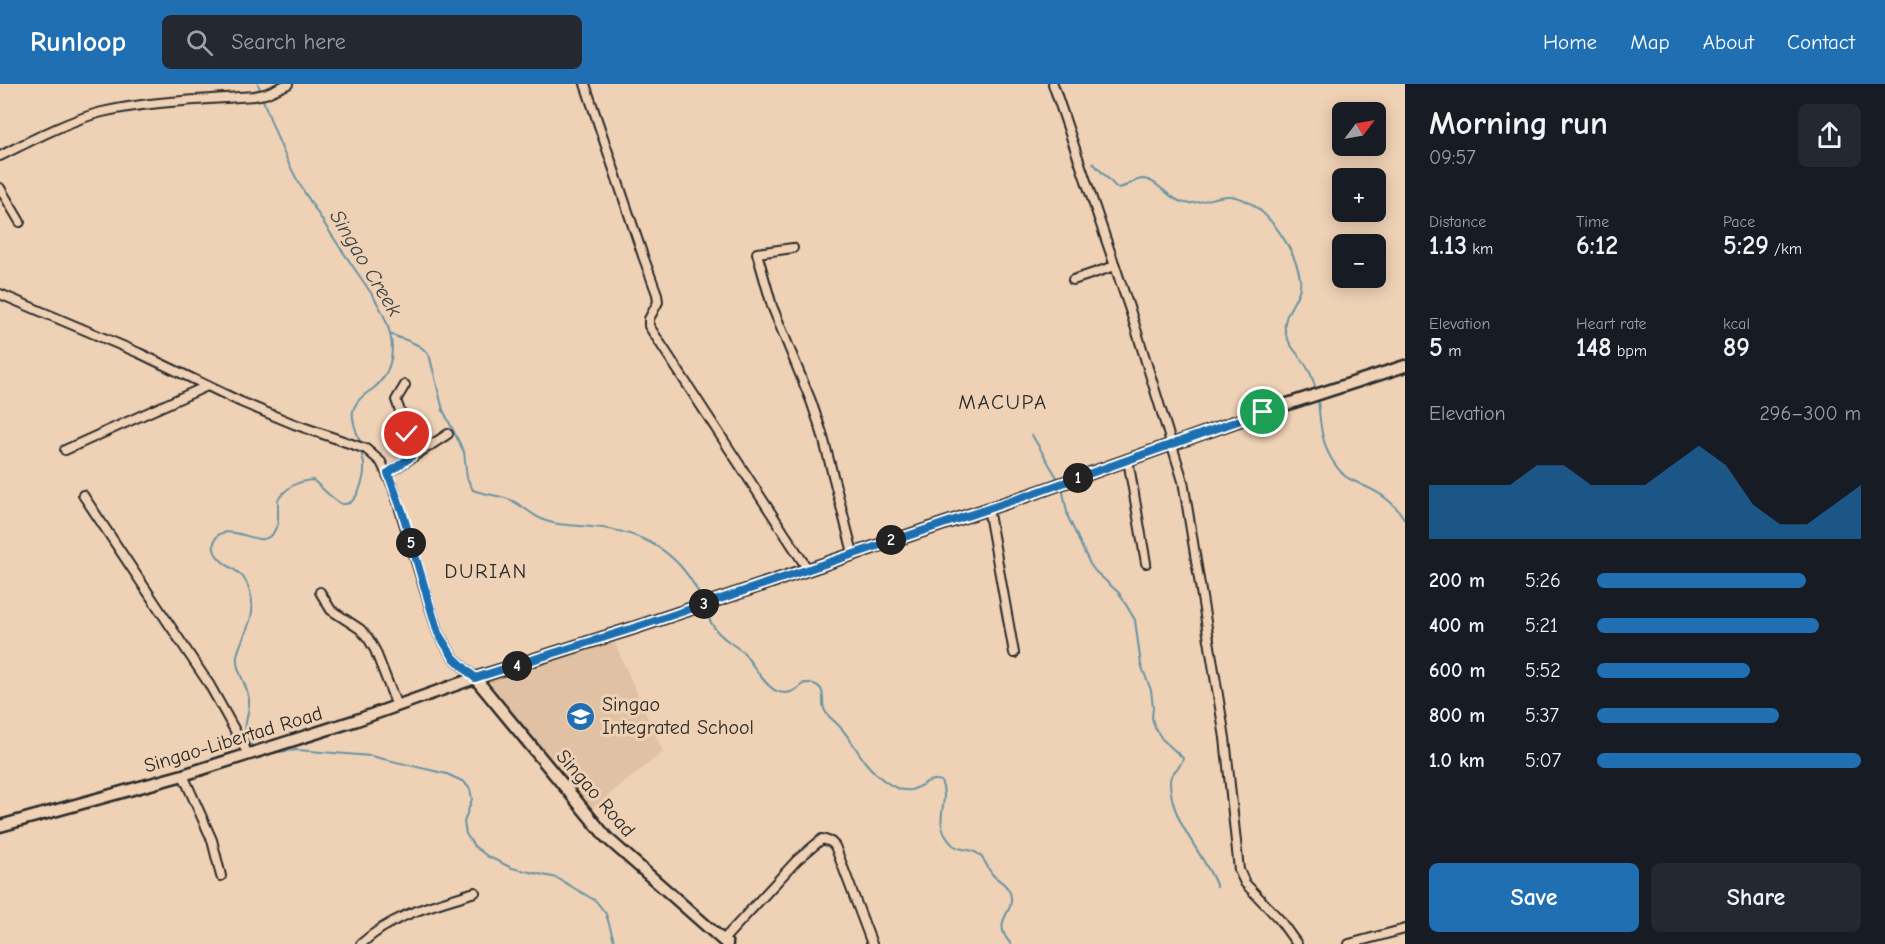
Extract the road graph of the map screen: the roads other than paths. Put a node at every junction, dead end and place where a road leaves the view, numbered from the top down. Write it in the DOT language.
graph roads {
  1 [pos="288,84"];
  2 [pos="585,84"];
  3 [pos="1053,84"];
  4 [pos="0,156"];
  5 [pos="0,188"];
  6 [pos="20,222"];
  7 [pos="793,248"];
  8 [pos="1114,266"];
  9 [pos="1074,280"];
  10 [pos="0,294"];
  11 [pos="1405,366"];
  12 [pos="405,385"];
  13 [pos="207,386"];
  14 [pos="448,434"];
  15 [pos="1173,444"];
  16 [pos="65,450"];
  17 [pos="411,457"];
  18 [pos="1128,460"];
  19 [pos="388,473"];
  20 [pos="83,495"];
  21 [pos="988,508"];
  22 [pos="853,553"];
  23 [pos="1146,564"];
  24 [pos="807,568"];
  25 [pos="320,592"];
  26 [pos="1014,653"];
  27 [pos="475,678"];
  28 [pos="397,706"];
  29 [pos="248,754"];
  30 [pos="183,775"];
  31 [pos="0,826"];
  32 [pos="221,876"];
  33 [pos="475,892"];
  34 [pos="1405,929"];
  35 [pos="725,942"];
  36 [pos="1361,943"];
  37 [pos="361,944"];
  38 [pos="872,944"];
  39 [pos="1297,944"];
  40 [pos="1349,944"];
  1 -- 4 [label="street"];
  2 -- 24 [label="street"];
  3 -- 8 [label="street"];
  5 -- 6 [label="street"];
  7 -- 22 [label="street"];
  8 -- 9 [label="street"];
  8 -- 15 [label="street"];
  10 -- 13 [label="street"];
  11 -- 15 [label="street, Singao-Libertad Road"];
  12 -- 17 [label="street"];
  13 -- 16 [label="street"];
  13 -- 19 [label="street"];
  14 -- 17 [label="street"];
  15 -- 18 [label="street, Singao-Libertad Road"];
  15 -- 39 [label="street"];
  17 -- 19 [label="street"];
  18 -- 21 [label="street, Singao-Libertad Road"];
  18 -- 23 [label="street"];
  19 -- 27 [label="street"];
  20 -- 29 [label="street"];
  21 -- 22 [label="street, Singao-Libertad Road"];
  21 -- 26 [label="street"];
  22 -- 24 [label="street, Singao-Libertad Road"];
  24 -- 27 [label="street, Singao-Libertad Road"];
  25 -- 28 [label="street"];
  27 -- 28 [label="street, Singao-Libertad Road"];
  27 -- 35 [label="street, Singao Road"];
  28 -- 29 [label="street, Singao-Libertad Road"];
  29 -- 30 [label="street, Singao-Libertad Road"];
  30 -- 31 [label="street, Singao-Libertad Road"];
  30 -- 32 [label="street"];
  33 -- 37 [label="street"];
  34 -- 36 [label="street"];
  35 -- 38 [label="street"];
  36 -- 40 [label="street"];
}
